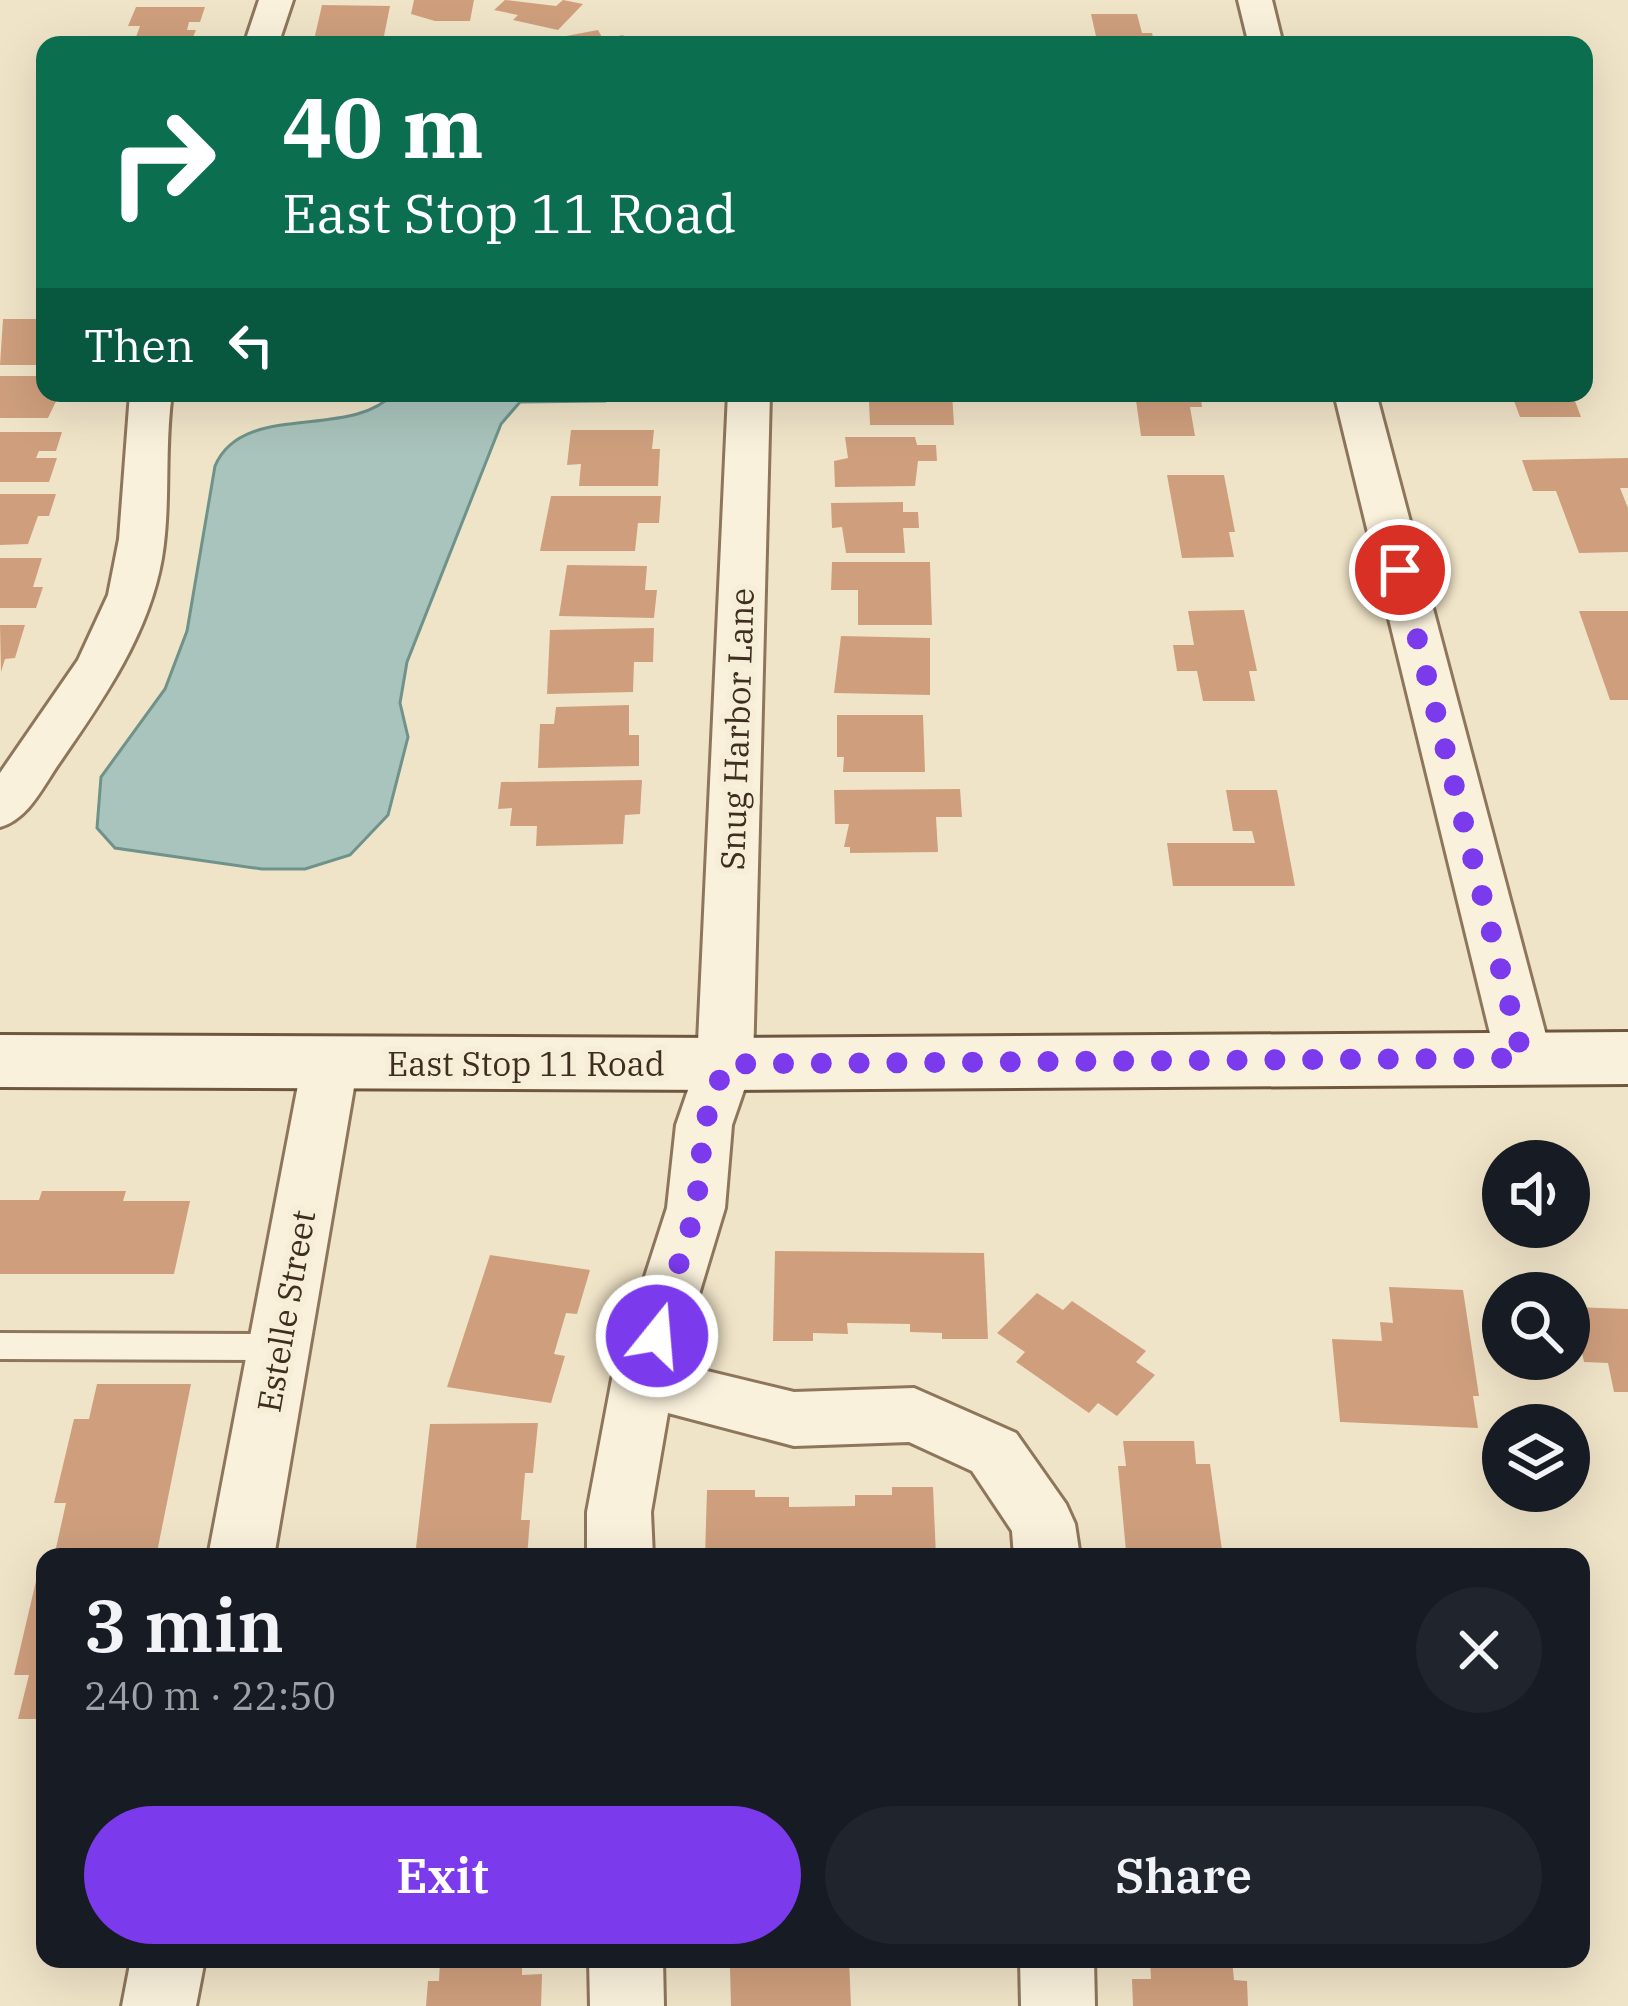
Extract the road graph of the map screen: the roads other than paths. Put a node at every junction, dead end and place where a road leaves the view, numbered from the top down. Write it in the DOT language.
graph roads {
  1 [pos="275,0"];
  2 [pos="1255,0"];
  3 [pos="264,36"];
  4 [pos="1264,36"];
  5 [pos="150,402"];
  6 [pos="749,402"];
  7 [pos="1356,402"];
  8 [pos="0,810"];
  9 [pos="1523,1058"];
  10 [pos="1628,1058"];
  11 [pos="0,1061"];
  12 [pos="330,1064"];
  13 [pos="725,1064"];
  14 [pos="0,1346"];
  15 [pos="279,1347"];
  16 [pos="644,1379"];
  17 [pos="243,1548"];
  18 [pos="620,1548"];
  19 [pos="1046,1548"];
  20 [pos="166,1968"];
  21 [pos="626,1968"];
  22 [pos="1058,1968"];
  23 [pos="159,2006"];
  24 [pos="627,2006"];
  25 [pos="1058,2006"];
  1 -- 3 [label="street"];
  2 -- 4 [label="street"];
  5 -- 8 [label="street"];
  6 -- 13 [label="street, Snug Harbor Lane"];
  7 -- 9 [label="street"];
  9 -- 10 [label="main road, East Stop 11 Road"];
  9 -- 13 [label="main road, East Stop 11 Road"];
  11 -- 12 [label="main road, East Stop 11 Road"];
  12 -- 13 [label="main road, East Stop 11 Road"];
  12 -- 15 [label="street, Estelle Street"];
  13 -- 16 [label="street, Snug Harbor Lane"];
  14 -- 15 [label="lane"];
  15 -- 17 [label="street, Estelle Street"];
  16 -- 18 [label="street, Snug Harbor Lane"];
  16 -- 19 [label="street"];
  20 -- 23 [label="street"];
  21 -- 24 [label="street"];
  22 -- 25 [label="street"];
}
